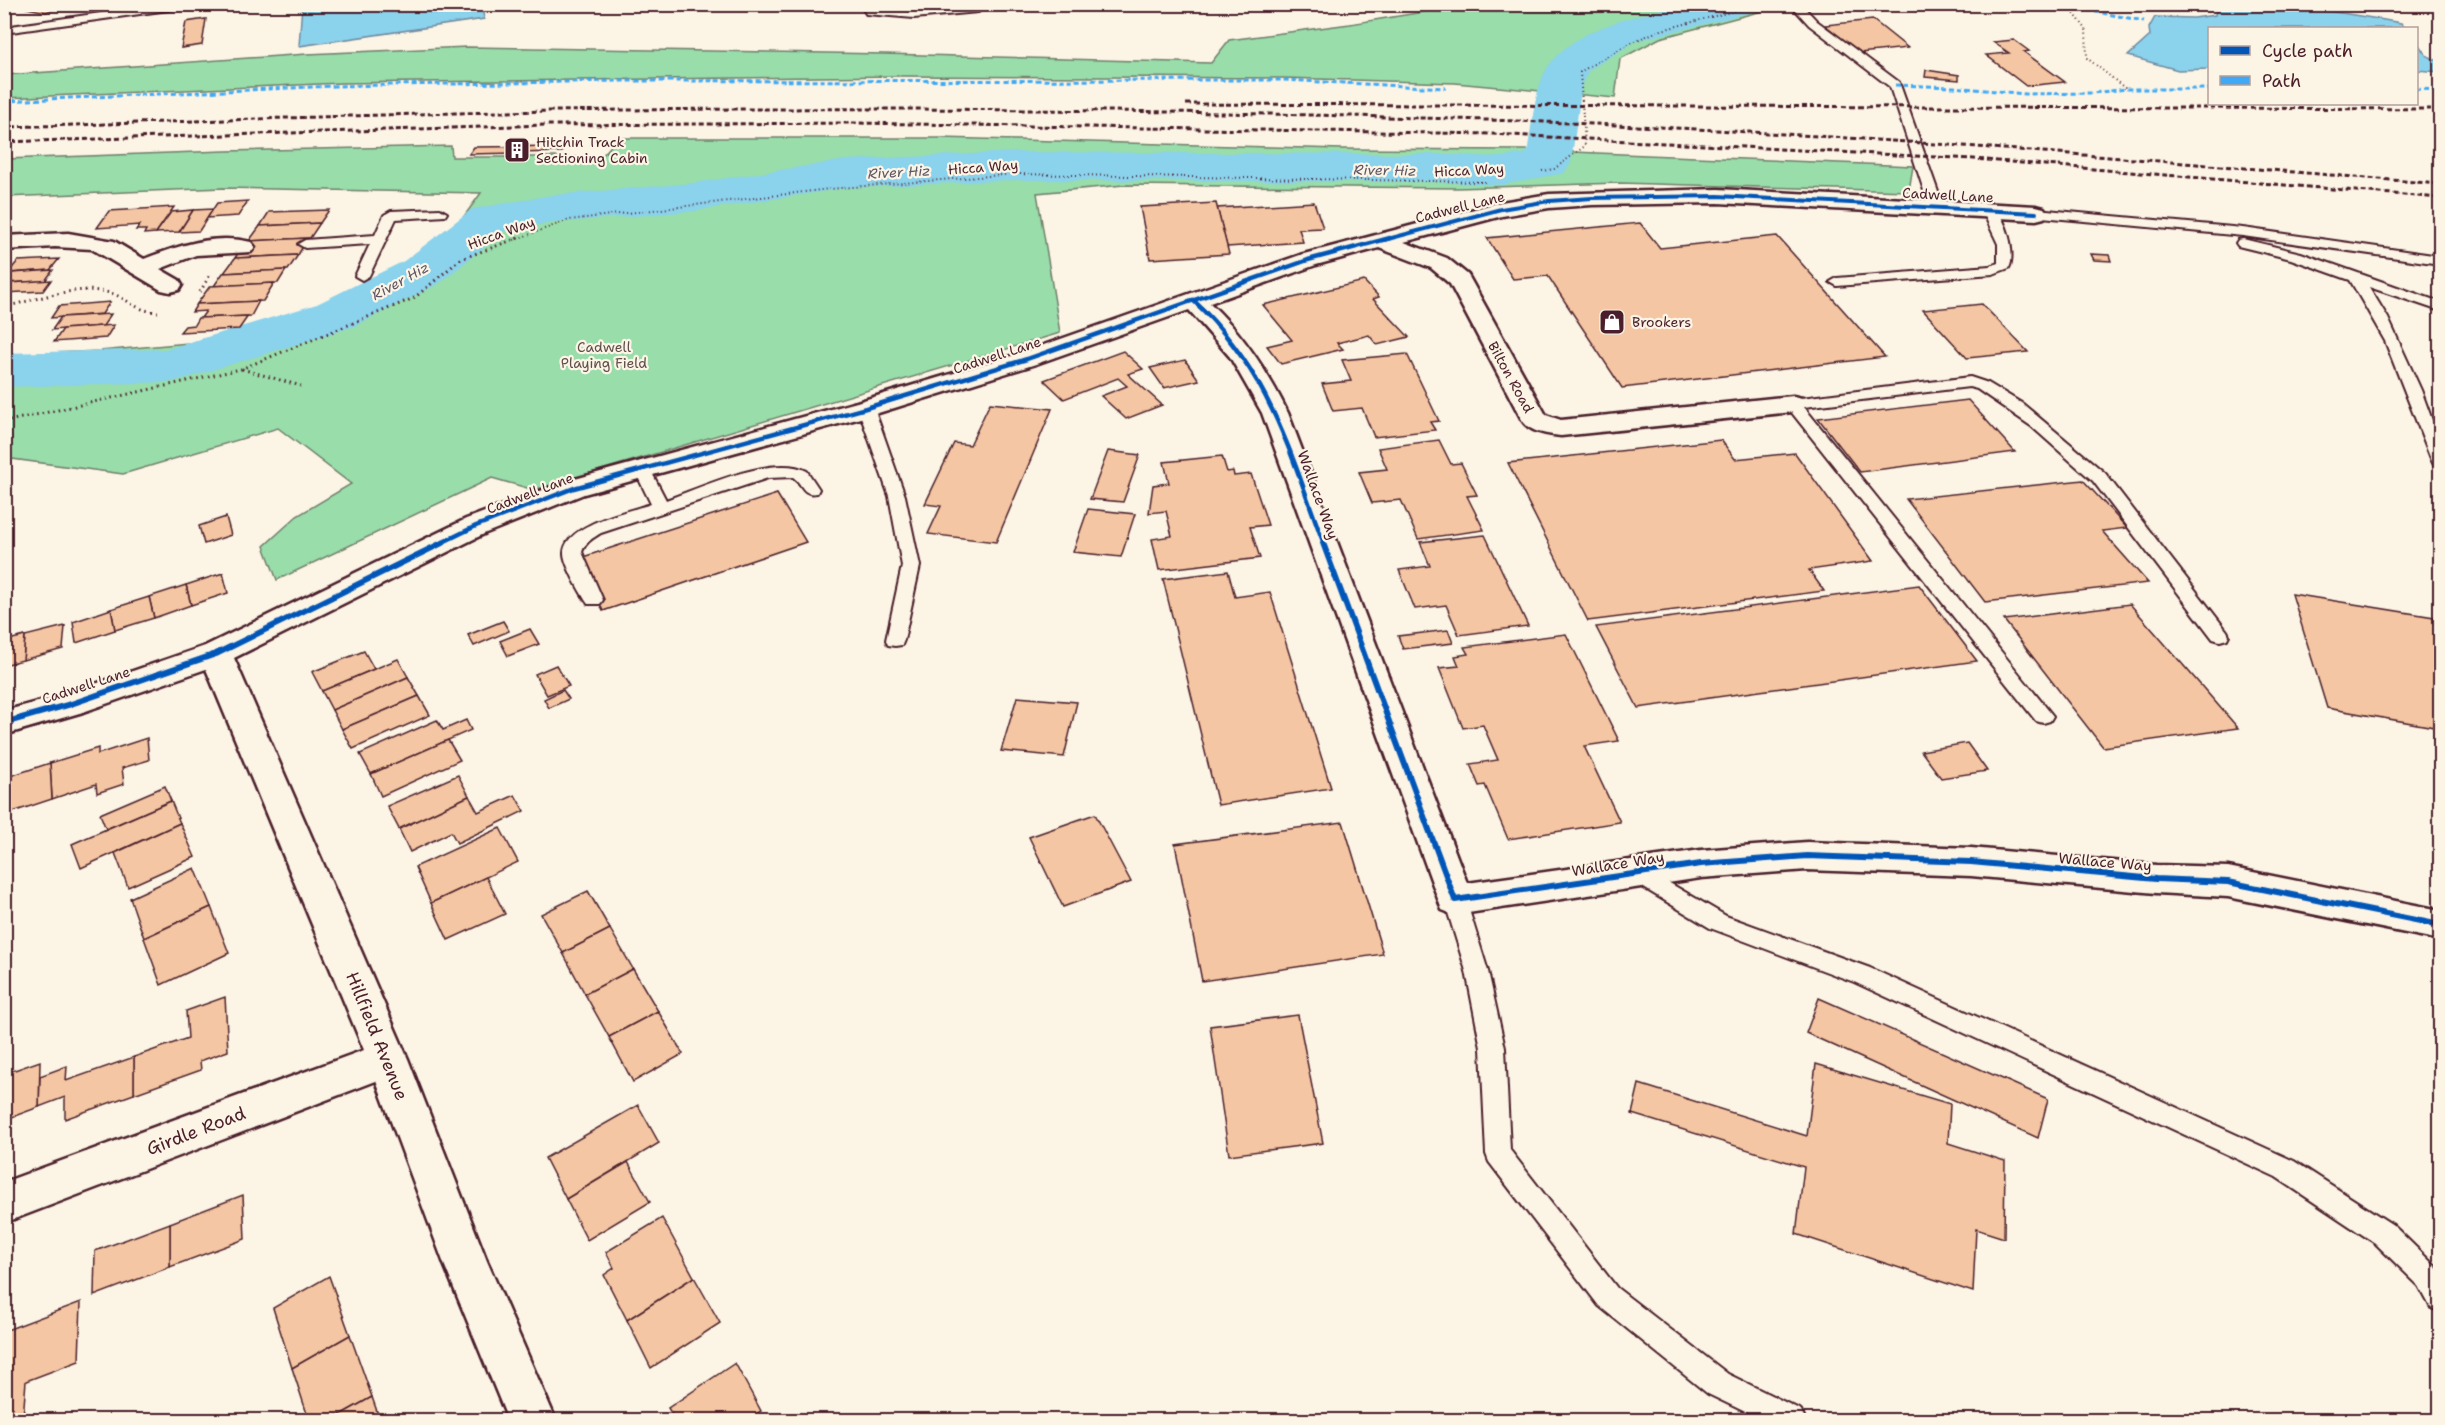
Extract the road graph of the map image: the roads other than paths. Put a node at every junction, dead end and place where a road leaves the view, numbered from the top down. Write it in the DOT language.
graph roads {
  1 [pos="190,4"];
  2 [pos="865,4"];
  3 [pos="1795,4"];
  4 [pos="978,9"];
  5 [pos="4,30"];
  6 [pos="1936,206"];
  7 [pos="1989,210"];
  8 [pos="440,213"];
  9 [pos="2036,213"];
  10 [pos="2145,222"];
  11 [pos="379,239"];
  12 [pos="1378,240"];
  13 [pos="4,243"];
  14 [pos="305,244"];
  15 [pos="243,247"];
  16 [pos="2440,260"];
  17 [pos="141,268"];
  18 [pos="362,276"];
  19 [pos="2355,277"];
  20 [pos="1837,282"];
  21 [pos="170,285"];
  22 [pos="1193,300"];
  23 [pos="2440,307"];
  24 [pos="1793,404"];
  25 [pos="866,408"];
  26 [pos="2440,461"];
  27 [pos="642,469"];
  28 [pos="811,489"];
  29 [pos="662,507"];
  30 [pos="594,600"];
  31 [pos="2220,635"];
  32 [pos="895,640"];
  33 [pos="216,654"];
  34 [pos="2043,716"];
  35 [pos="4,723"];
  36 [pos="1637,873"];
  37 [pos="1455,900"];
  38 [pos="2440,925"];
  39 [pos="388,1059"];
  40 [pos="4,1203"];
  41 [pos="2440,1299"];
  42 [pos="532,1420"];
  43 [pos="1791,1420"];
  1 -- 5 [label="lane"];
  2 -- 4 [label="lane"];
  3 -- 6 [label="lane"];
  6 -- 7 [label="street, Cadwell Lane"];
  6 -- 12 [label="street, Cadwell Lane"];
  7 -- 9 [label="street, Cadwell Lane"];
  7 -- 20 [label="lane"];
  8 -- 11 [label="lane"];
  9 -- 10 [label="lane"];
  10 -- 16 [label="lane"];
  10 -- 19 [label="lane"];
  11 -- 14 [label="lane"];
  11 -- 18 [label="lane"];
  12 -- 22 [label="street, Cadwell Lane"];
  12 -- 24 [label="street, Bilton Road"];
  13 -- 17 [label="street"];
  15 -- 17 [label="street"];
  17 -- 21 [label="street"];
  19 -- 23 [label="lane"];
  19 -- 26 [label="lane"];
  22 -- 25 [label="street, Cadwell Lane"];
  22 -- 37 [label="street, Wallace Way"];
  24 -- 31 [label="lane"];
  24 -- 34 [label="lane"];
  25 -- 27 [label="street, Cadwell Lane"];
  25 -- 32 [label="lane"];
  27 -- 29 [label="lane"];
  27 -- 33 [label="street, Cadwell Lane"];
  28 -- 29 [label="lane"];
  29 -- 30 [label="lane"];
  33 -- 35 [label="street, Cadwell Lane"];
  33 -- 39 [label="street, Hillfield Avenue"];
  36 -- 37 [label="street, Wallace Way"];
  36 -- 38 [label="street, Wallace Way"];
  36 -- 41 [label="lane"];
  37 -- 43 [label="lane"];
  39 -- 40 [label="street, Girdle Road"];
  39 -- 42 [label="street, Hillfield Avenue"];
}
